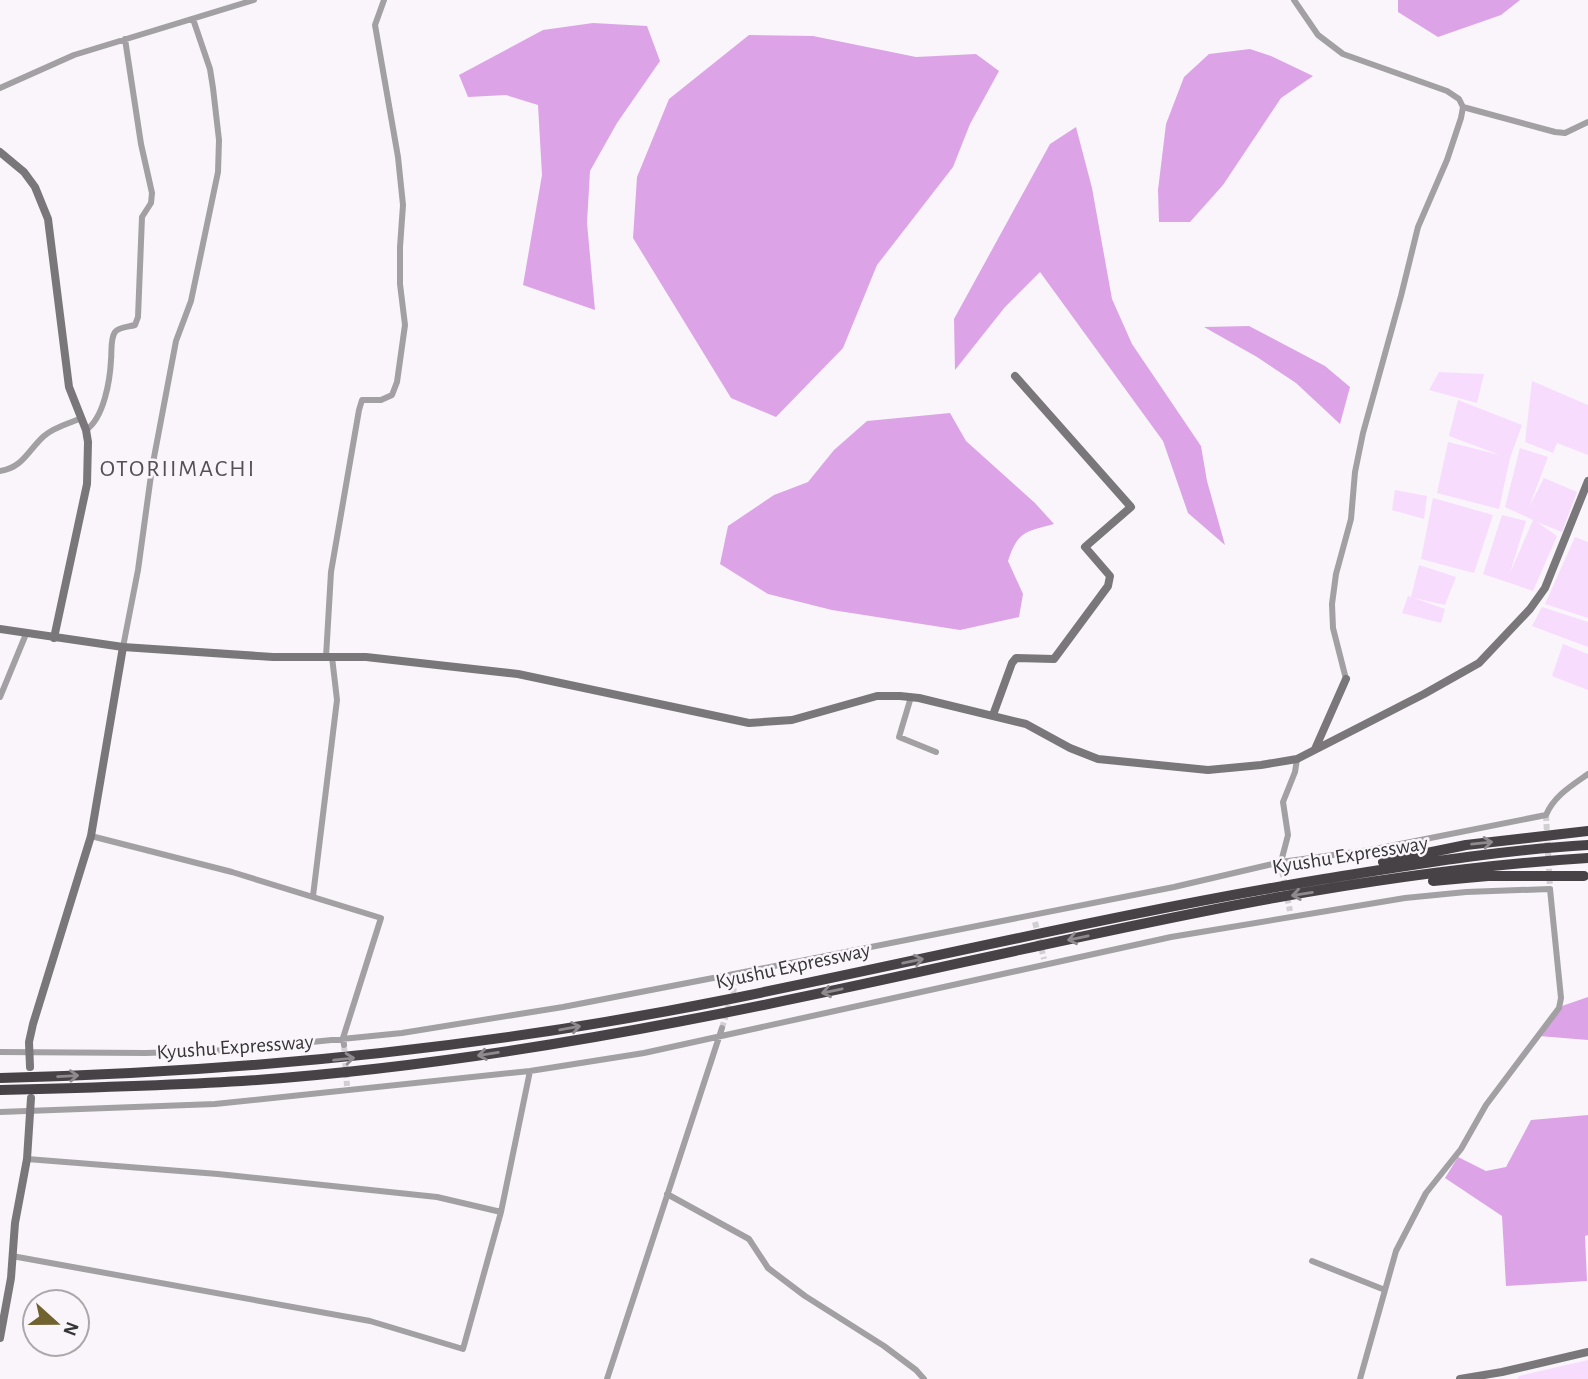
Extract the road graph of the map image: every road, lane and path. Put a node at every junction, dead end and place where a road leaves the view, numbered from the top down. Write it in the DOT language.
graph roads {
  1 [pos="254,0"];
  2 [pos="384,0"];
  3 [pos="1294,0"];
  4 [pos="193,19"];
  5 [pos="125,39"];
  6 [pos="0,88"];
  7 [pos="1463,107"];
  8 [pos="1588,122"];
  9 [pos="0,152"];
  10 [pos="1015,376"];
  11 [pos="82,418"];
  12 [pos="86,430"];
  13 [pos="0,471"];
  14 [pos="1588,481"];
  15 [pos="0,629"];
  16 [pos="26,634"];
  17 [pos="54,638"];
  18 [pos="123,647"];
  19 [pos="329,657"];
  20 [pos="1346,679"];
  21 [pos="0,697"];
  22 [pos="911,697"];
  23 [pos="993,715"];
  24 [pos="1315,749"];
  25 [pos="936,752"];
  26 [pos="1297,759"];
  27 [pos="1588,774"];
  28 [pos="1588,831"];
  29 [pos="91,836"];
  30 [pos="1588,845"];
  31 [pos="1588,859"];
  32 [pos="1281,862"];
  33 [pos="1283,871"];
  34 [pos="1584,876"];
  35 [pos="1335,888"];
  36 [pos="1247,892"];
  37 [pos="313,896"];
  38 [pos="738,973"];
  39 [pos="736,982"];
  40 [pos="722,1028"];
  41 [pos="719,1036"];
  42 [pos="344,1042"];
  43 [pos="0,1052"];
  44 [pos="28,1053"];
  45 [pos="30,1067"];
  46 [pos="530,1072"];
  47 [pos="0,1078"];
  48 [pos="0,1090"];
  49 [pos="31,1098"];
  50 [pos="0,1112"];
  51 [pos="31,1112"];
  52 [pos="27,1160"];
  53 [pos="667,1194"];
  54 [pos="501,1212"];
  55 [pos="12,1256"];
  56 [pos="1312,1261"];
  57 [pos="1385,1290"];
  58 [pos="0,1338"];
  59 [pos="1588,1352"];
  60 [pos="607,1379"];
  61 [pos="924,1379"];
  62 [pos="1360,1379"];
  63 [pos="1460,1379"];
  1 -- 4 [label="street"];
  2 -- 19 [label="street"];
  3 -- 7 [label="street"];
  4 -- 5 [label="street"];
  4 -- 18 [label="street"];
  5 -- 6 [label="street"];
  5 -- 12 [label="street"];
  7 -- 8 [label="street"];
  7 -- 20 [label="street"];
  9 -- 11 [label="street"];
  10 -- 23 [label="street"];
  11 -- 12 [label="street"];
  11 -- 13 [label="street"];
  12 -- 17 [label="street"];
  14 -- 24 [label="street"];
  15 -- 16 [label="street"];
  16 -- 17 [label="street"];
  16 -- 21 [label="street"];
  17 -- 18 [label="street"];
  18 -- 19 [label="street"];
  18 -- 29 [label="street"];
  19 -- 22 [label="street"];
  19 -- 37 [label="street"];
  20 -- 24 [label="street"];
  22 -- 23 [label="street"];
  22 -- 25 [label="street"];
  23 -- 26 [label="street"];
  24 -- 26 [label="street"];
  26 -- 32 [label="street"];
  27 -- 32 [label="street"];
  36 -- 28 [label="highway, one-way"];
  29 -- 37 [label="street"];
  29 -- 44 [label="street"];
  30 -- 36 [label="highway, Kyushu Expressway"];
  31 -- 35 [label="highway, Kyushu Expressway"];
  32 -- 33 [label="street"];
  32 -- 38 [label="street"];
  34 -- 35 [label="highway"];
  35 -- 48 [label="highway, Kyushu Expressway, one-way"];
  47 -- 36 [label="highway, Kyushu Expressway, one-way"];
  37 -- 42 [label="street"];
  38 -- 39 [label="street"];
  38 -- 42 [label="street"];
  40 -- 41 [label="street"];
  41 -- 46 [label="street"];
  41 -- 53 [label="street"];
  41 -- 57 [label="street"];
  42 -- 44 [label="street"];
  43 -- 44 [label="street"];
  44 -- 45 [label="street"];
  46 -- 51 [label="street"];
  46 -- 54 [label="street"];
  49 -- 51 [label="street"];
  50 -- 51 [label="street"];
  51 -- 52 [label="street"];
  52 -- 54 [label="street"];
  52 -- 55 [label="street"];
  53 -- 60 [label="street"];
  53 -- 61 [label="street"];
  54 -- 55 [label="street"];
  55 -- 58 [label="street"];
  56 -- 57 [label="street"];
  57 -- 62 [label="street"];
  59 -- 63 [label="street"];
}
